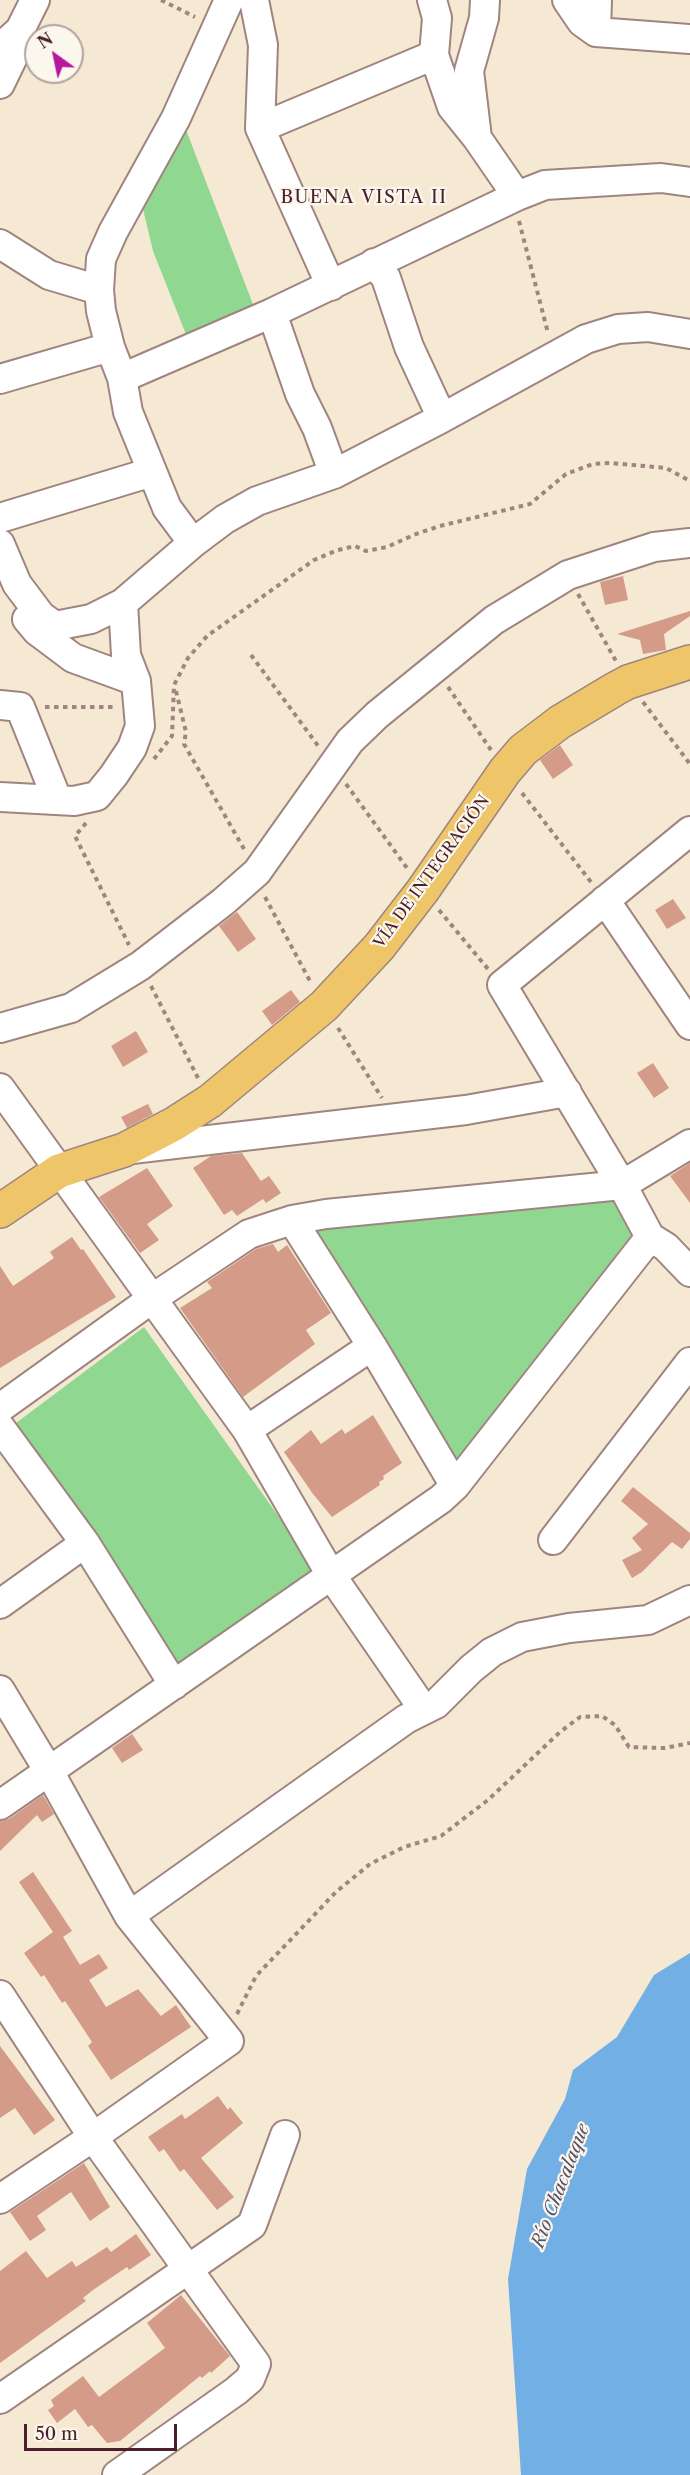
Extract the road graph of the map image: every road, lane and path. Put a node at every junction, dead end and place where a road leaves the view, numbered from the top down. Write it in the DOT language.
graph roads {
  1 [pos="35,0"];
  2 [pos="161,0"];
  3 [pos="229,0"];
  4 [pos="254,0"];
  5 [pos="432,0"];
  6 [pos="484,0"];
  7 [pos="567,0"];
  8 [pos="597,0"];
  9 [pos="217,28"];
  10 [pos="596,32"];
  11 [pos="10,39"];
  12 [pos="690,39"];
  13 [pos="434,55"];
  14 [pos="0,84"];
  15 [pos="260,128"];
  16 [pos="477,138"];
  17 [pos="690,182"];
  18 [pos="517,196"];
  19 [pos="0,244"];
  20 [pos="374,263"];
  21 [pos="331,286"];
  22 [pos="99,290"];
  23 [pos="272,313"];
  24 [pos="690,334"];
  25 [pos="110,347"];
  26 [pos="554,355"];
  27 [pos="122,378"];
  28 [pos="0,379"];
  29 [pos="442,418"];
  30 [pos="152,472"];
  31 [pos="334,474"];
  32 [pos="690,481"];
  33 [pos="0,518"];
  34 [pos="193,543"];
  35 [pos="690,543"];
  36 [pos="0,544"];
  37 [pos="0,584"];
  38 [pos="123,603"];
  39 [pos="690,663"];
  40 [pos="174,685"];
  41 [pos="137,694"];
  42 [pos="10,706"];
  43 [pos="184,744"];
  44 [pos="151,762"];
  45 [pos="0,797"];
  46 [pos="57,799"];
  47 [pos="690,831"];
  48 [pos="423,890"];
  49 [pos="604,900"];
  50 [pos="502,985"];
  51 [pos="324,1006"];
  52 [pos="690,1025"];
  53 [pos="0,1028"];
  54 [pos="0,1088"];
  55 [pos="567,1092"];
  56 [pos="395,1119"];
  57 [pos="690,1144"];
  58 [pos="124,1150"];
  59 [pos="59,1171"];
  60 [pos="622,1185"];
  61 [pos="0,1211"];
  62 [pos="292,1220"];
  63 [pos="650,1238"];
  64 [pos="690,1272"];
  65 [pos="153,1298"];
  66 [pos="372,1346"];
  67 [pos="690,1362"];
  68 [pos="0,1408"];
  69 [pos="0,1427"];
  70 [pos="247,1430"];
  71 [pos="455,1486"];
  72 [pos="553,1540"];
  73 [pos="85,1543"];
  74 [pos="331,1575"];
  75 [pos="690,1600"];
  76 [pos="0,1604"];
  77 [pos="174,1685"];
  78 [pos="0,1690"];
  79 [pos="424,1710"];
  80 [pos="690,1743"];
  81 [pos="50,1773"];
  82 [pos="0,1805"];
  83 [pos="129,1916"];
  84 [pos="1,2000"];
  85 [pos="224,2034"];
  86 [pos="285,2135"];
  87 [pos="93,2137"];
  88 [pos="0,2199"];
  89 [pos="188,2269"];
  90 [pos="0,2399"];
  91 [pos="117,2475"];
  1 -- 11 [label="street"];
  2 -- 9 [label="path"];
  3 -- 9 [label="street"];
  4 -- 15 [label="street"];
  5 -- 13 [label="street"];
  6 -- 16 [label="street"];
  7 -- 10 [label="street"];
  8 -- 10 [label="street"];
  9 -- 22 [label="street"];
  10 -- 12 [label="street"];
  11 -- 14 [label="street"];
  13 -- 15 [label="street"];
  13 -- 16 [label="street"];
  15 -- 21 [label="street"];
  16 -- 18 [label="street"];
  17 -- 18 [label="street"];
  18 -- 20 [label="street"];
  18 -- 26 [label="path"];
  19 -- 22 [label="street"];
  20 -- 21 [label="street"];
  20 -- 29 [label="street"];
  21 -- 23 [label="street"];
  22 -- 25 [label="street"];
  23 -- 27 [label="street"];
  23 -- 31 [label="street"];
  24 -- 26 [label="street"];
  25 -- 27 [label="street"];
  25 -- 28 [label="street"];
  26 -- 29 [label="street"];
  27 -- 30 [label="street"];
  29 -- 31 [label="street"];
  30 -- 33 [label="street"];
  30 -- 34 [label="street"];
  31 -- 34 [label="street"];
  32 -- 40 [label="path"];
  34 -- 38 [label="street"];
  35 -- 53 [label="street"];
  36 -- 38 [label="street"];
  37 -- 41 [label="street"];
  38 -- 41 [label="street"];
  39 -- 48 [label="main road, VÍA DE INTEGRACIÓN"];
  40 -- 43 [label="path"];
  40 -- 44 [label="path"];
  41 -- 42 [label="path"];
  41 -- 46 [label="street"];
  42 -- 46 [label="street"];
  45 -- 46 [label="street"];
  47 -- 49 [label="street"];
  48 -- 50 [label="path"];
  48 -- 51 [label="main road, VÍA DE INTEGRACIÓN"];
  49 -- 50 [label="street"];
  49 -- 52 [label="street"];
  50 -- 55 [label="street"];
  51 -- 56 [label="path"];
  51 -- 58 [label="main road, VÍA DE INTEGRACIÓN"];
  54 -- 59 [label="street"];
  55 -- 56 [label="street"];
  55 -- 60 [label="street"];
  56 -- 58 [label="street"];
  57 -- 60 [label="street"];
  58 -- 59 [label="main road, VÍA DE INTEGRACIÓN"];
  59 -- 61 [label="main road, VÍA DE INTEGRACIÓN"];
  59 -- 65 [label="street"];
  60 -- 62 [label="street"];
  60 -- 63 [label="street"];
  62 -- 65 [label="street"];
  62 -- 66 [label="street"];
  63 -- 64 [label="street"];
  63 -- 71 [label="street"];
  65 -- 68 [label="street"];
  65 -- 70 [label="street"];
  66 -- 70 [label="street"];
  66 -- 71 [label="street"];
  67 -- 72 [label="street"];
  69 -- 73 [label="street"];
  70 -- 74 [label="street"];
  71 -- 74 [label="street"];
  73 -- 76 [label="street"];
  73 -- 77 [label="street"];
  74 -- 77 [label="street"];
  74 -- 79 [label="street"];
  75 -- 79 [label="street"];
  77 -- 81 [label="street"];
  78 -- 81 [label="street"];
  79 -- 83 [label="street"];
  80 -- 85 [label="path"];
  81 -- 82 [label="street"];
  81 -- 83 [label="street"];
  83 -- 85 [label="street"];
  84 -- 87 [label="street"];
  85 -- 87 [label="street"];
  86 -- 89 [label="street"];
  87 -- 88 [label="street"];
  87 -- 89 [label="street"];
  89 -- 90 [label="street"];
  89 -- 91 [label="street"];
}
